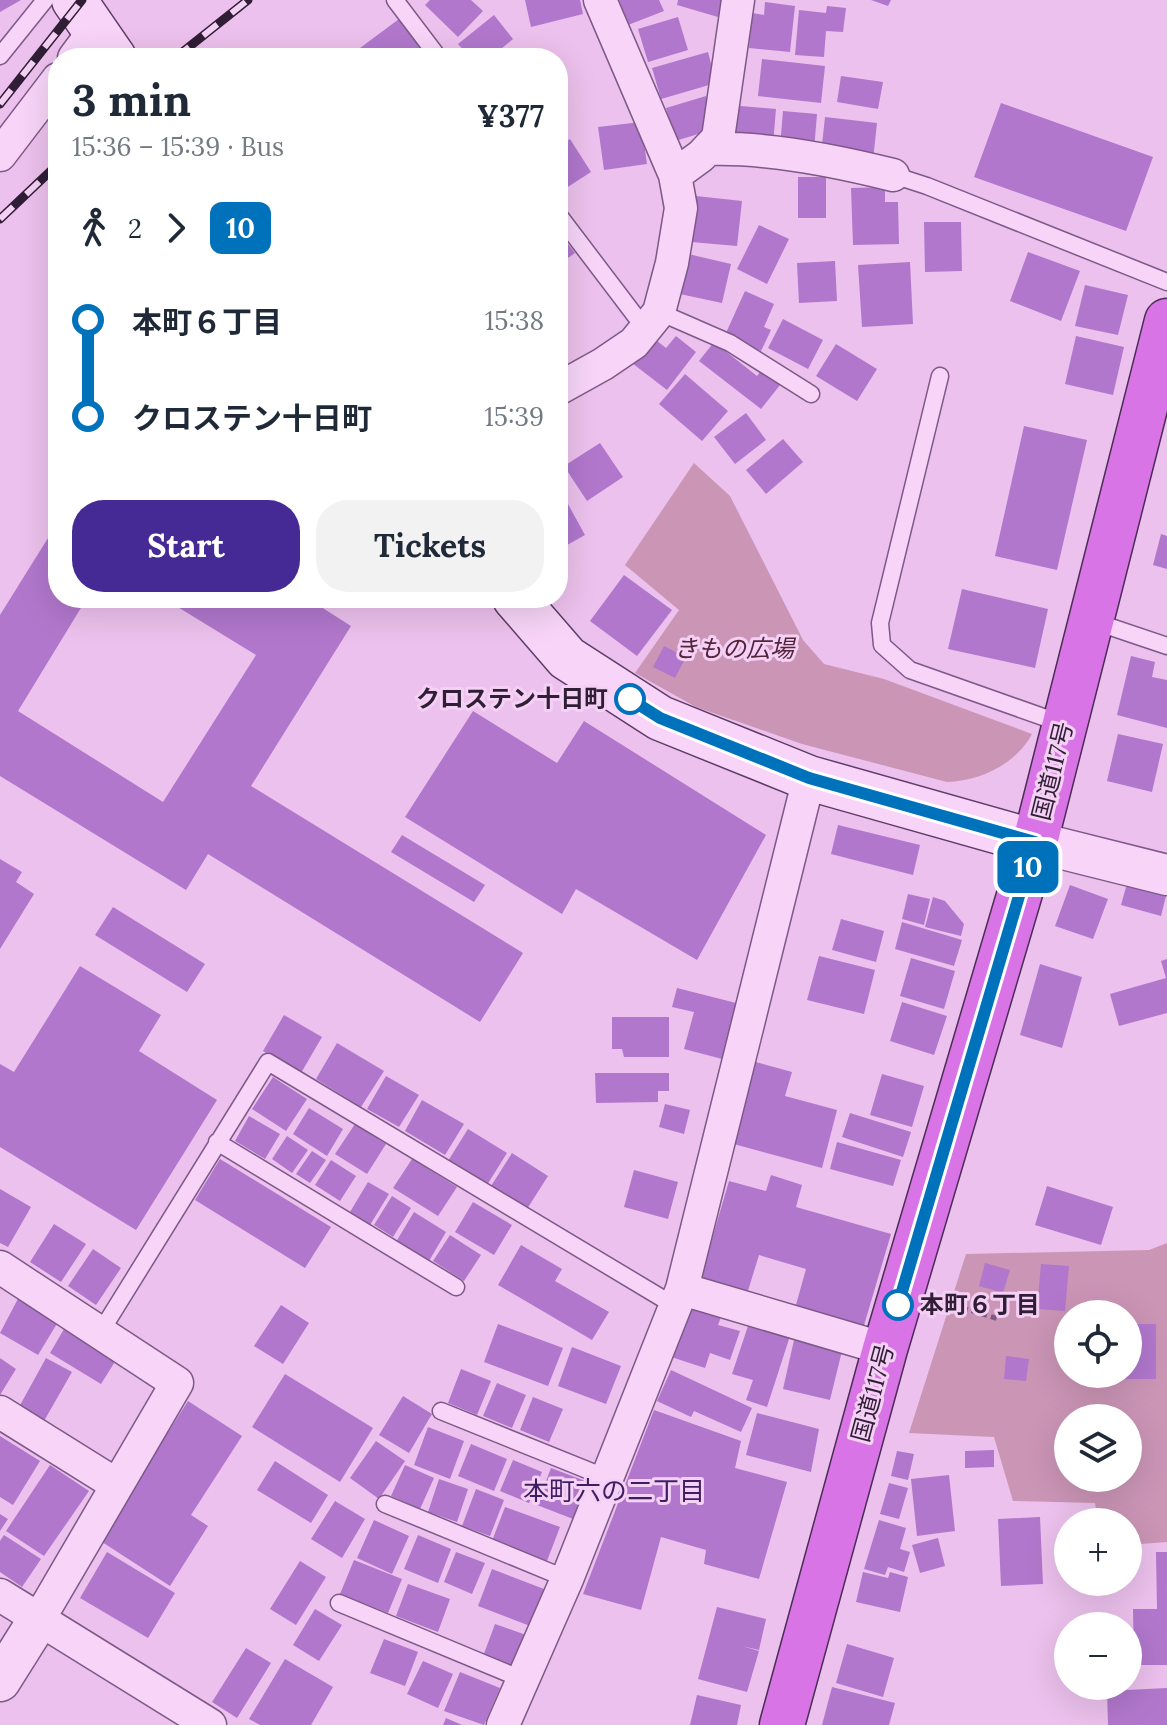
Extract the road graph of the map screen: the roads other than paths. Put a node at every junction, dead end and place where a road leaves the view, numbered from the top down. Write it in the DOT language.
graph roads {
  1 [pos="45,0"];
  2 [pos="395,0"];
  3 [pos="600,0"];
  4 [pos="738,0"];
  5 [pos="431,48"];
  6 [pos="0,56"];
  7 [pos="48,92"];
  8 [pos="708,149"];
  9 [pos="0,155"];
  10 [pos="675,175"];
  11 [pos="893,175"];
  12 [pos="568,225"];
  13 [pos="1167,282"];
  14 [pos="653,321"];
  15 [pos="1167,321"];
  16 [pos="940,376"];
  17 [pos="568,383"];
  18 [pos="811,394"];
  19 [pos="524,608"];
  20 [pos="1091,621"];
  21 [pos="1167,646"];
  22 [pos="1065,725"];
  23 [pos="809,778"];
  24 [pos="1035,842"];
  25 [pos="1167,875"];
  26 [pos="217,1142"];
  27 [pos="0,1267"];
  28 [pos="456,1287"];
  29 [pos="679,1298"];
  30 [pos="100,1333"];
  31 [pos="885,1349"];
  32 [pos="441,1411"];
  33 [pos="0,1412"];
  34 [pos="607,1478"];
  35 [pos="117,1485"];
  36 [pos="385,1504"];
  37 [pos="567,1579"];
  38 [pos="0,1595"];
  39 [pos="339,1603"];
  40 [pos="39,1619"];
  41 [pos="524,1680"];
  42 [pos="0,1681"];
  43 [pos="210,1725"];
  44 [pos="503,1725"];
  45 [pos="782,1725"];
  1 -- 6 [label="lane"];
  2 -- 5 [label="lane"];
  3 -- 10 [label="street"];
  4 -- 8 [label="street"];
  7 -- 9 [label="street"];
  8 -- 10 [label="street"];
  8 -- 11 [label="street"];
  10 -- 14 [label="street"];
  11 -- 13 [label="lane"];
  12 -- 14 [label="lane"];
  14 -- 17 [label="street"];
  14 -- 18 [label="lane"];
  15 -- 20 [label="highway, 国道117号"];
  16 -- 22 [label="lane"];
  19 -- 23 [label="main road"];
  20 -- 21 [label="lane"];
  20 -- 22 [label="highway, 国道117号"];
  22 -- 24 [label="highway, 国道117号"];
  23 -- 24 [label="main road"];
  23 -- 29 [label="street"];
  24 -- 25 [label="street"];
  24 -- 31 [label="highway, 国道117号"];
  26 -- 28 [label="lane"];
  26 -- 29 [label="lane"];
  26 -- 30 [label="lane"];
  27 -- 30 [label="street"];
  29 -- 31 [label="street"];
  29 -- 34 [label="street"];
  30 -- 35 [label="street"];
  31 -- 45 [label="highway, 国道117号"];
  32 -- 34 [label="lane"];
  33 -- 35 [label="street"];
  34 -- 37 [label="street"];
  35 -- 40 [label="street"];
  36 -- 37 [label="lane"];
  37 -- 41 [label="street"];
  38 -- 40 [label="street"];
  39 -- 41 [label="lane"];
  40 -- 42 [label="street"];
  40 -- 43 [label="street"];
  41 -- 44 [label="street"];
}
